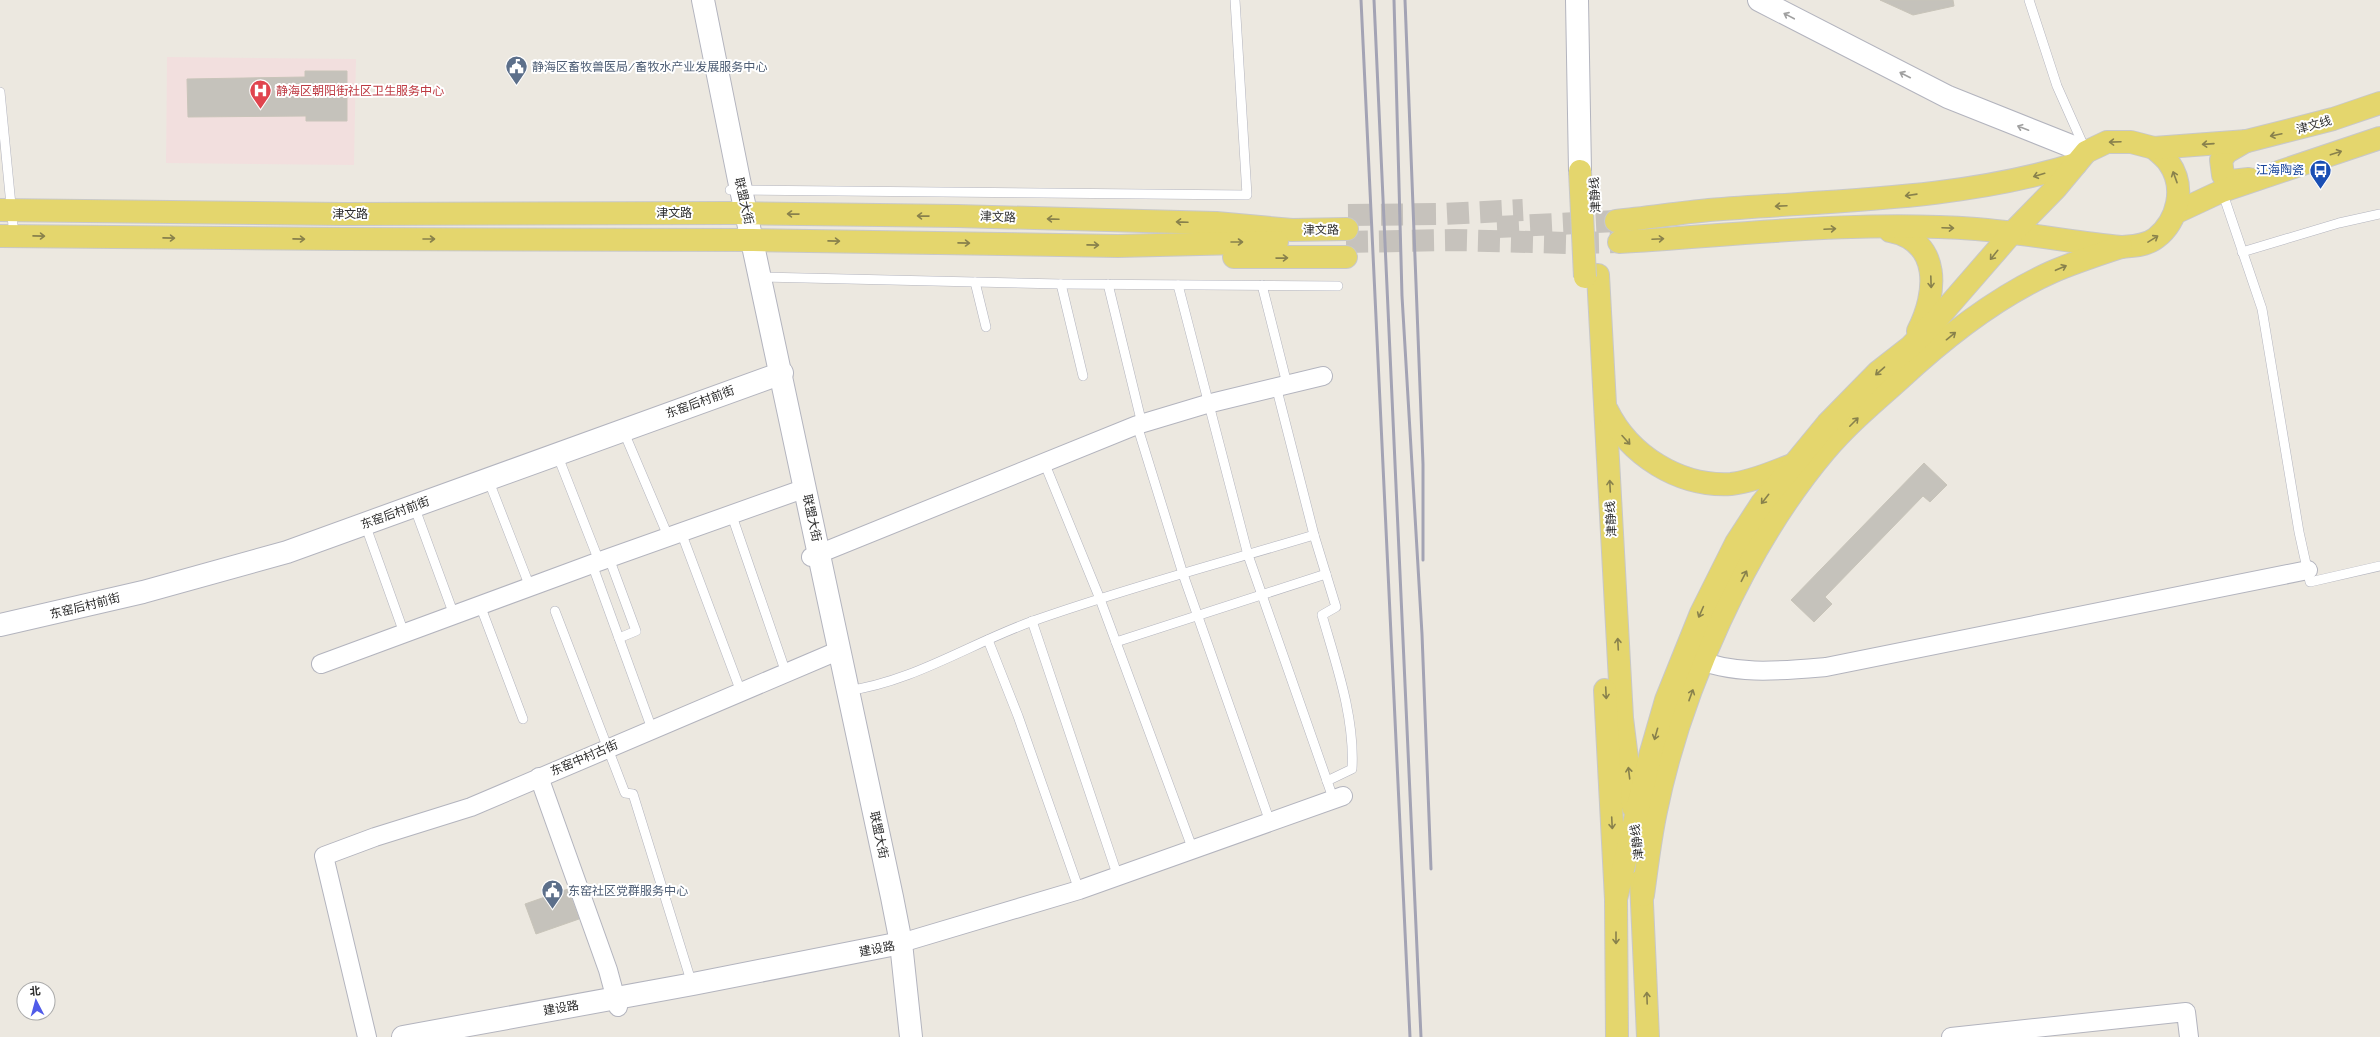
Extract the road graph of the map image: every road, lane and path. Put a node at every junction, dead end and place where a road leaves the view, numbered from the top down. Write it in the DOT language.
graph roads {
  1 [pos="694,0"];
  2 [pos="703,0"];
  3 [pos="1235,0"];
  4 [pos="1577,0"];
  5 [pos="1590,0"];
  6 [pos="1759,0"];
  7 [pos="2029,0"];
  8 [pos="0,92"];
  9 [pos="2380,103"];
  10 [pos="2380,138"];
  11 [pos="2247,141"];
  12 [pos="2154,148"];
  13 [pos="2081,158"];
  14 [pos="1586,170"];
  15 [pos="2259,178"];
  16 [pos="736,190"];
  17 [pos="2222,191"];
  18 [pos="6,210"];
  19 [pos="741,213"];
  20 [pos="2175,213"];
  21 [pos="1616,214"];
  22 [pos="2380,214"];
  23 [pos="1867,227"];
  24 [pos="2011,234"];
  25 [pos="7,236"];
  26 [pos="746,240"];
  27 [pos="1619,242"];
  28 [pos="2121,247"];
  29 [pos="2242,252"];
  30 [pos="1592,276"];
  31 [pos="755,277"];
  32 [pos="975,282"];
  33 [pos="1061,284"];
  34 [pos="1108,284"];
  35 [pos="1178,285"];
  36 [pos="1262,285"];
  37 [pos="1338,286"];
  38 [pos="986,327"];
  39 [pos="1910,347"];
  40 [pos="777,374"];
  41 [pos="1083,376"];
  42 [pos="1323,376"];
  43 [pos="1282,385"];
  44 [pos="1207,404"];
  45 [pos="1605,407"];
  46 [pos="1140,424"];
  47 [pos="623,430"];
  48 [pos="1826,450"];
  49 [pos="557,454"];
  50 [pos="1044,462"];
  51 [pos="1792,465"];
  52 [pos="488,479"];
  53 [pos="801,489"];
  54 [pos="414,506"];
  55 [pos="731,513"];
  56 [pos="366,524"];
  57 [pos="674,534"];
  58 [pos="1314,535"];
  59 [pos="816,555"];
  60 [pos="1248,555"];
  61 [pos="600,561"];
  62 [pos="2380,566"];
  63 [pos="2308,570"];
  64 [pos="1183,574"];
  65 [pos="1326,574"];
  66 [pos="530,587"];
  67 [pos="1261,595"];
  68 [pos="1100,598"];
  69 [pos="480,605"];
  70 [pos="555,610"];
  71 [pos="454,615"];
  72 [pos="1198,615"];
  73 [pos="1032,621"];
  74 [pos="0,625"];
  75 [pos="404,633"];
  76 [pos="619,638"];
  77 [pos="988,640"];
  78 [pos="1116,642"];
  79 [pos="836,652"];
  80 [pos="1694,659"];
  81 [pos="322,664"];
  82 [pos="786,673"];
  83 [pos="844,691"];
  84 [pos="741,692"];
  85 [pos="523,719"];
  86 [pos="652,730"];
  87 [pos="607,748"];
  88 [pos="539,777"];
  89 [pos="1327,781"];
  90 [pos="1338,797"];
  91 [pos="1635,821"];
  92 [pos="1270,822"];
  93 [pos="1193,850"];
  94 [pos="1118,877"];
  95 [pos="1078,890"];
  96 [pos="1643,896"];
  97 [pos="1616,899"];
  98 [pos="894,947"];
  99 [pos="694,989"];
  100 [pos="617,1003"];
  101 [pos="367,1037"];
  102 [pos="403,1037"];
  103 [pos="450,1037"];
  104 [pos="898,1037"];
  105 [pos="911,1037"];
  106 [pos="1617,1037"];
  107 [pos="1648,1037"];
  108 [pos="1951,1037"];
  109 [pos="2189,1037"];
  1 -- 16 [label="main road"];
  2 -- 16 [label="main road, 联盟大街"];
  3 -- 16 [label="lane"];
  4 -- 14 [label="main road, 津静线"];
  5 -- 14 [label="main road, 津静线"];
  13 -- 6 [label="main road, one-way"];
  7 -- 13 [label="lane"];
  8 -- 18 [label="lane"];
  9 -- 11 [label="main road, 津文线, one-way"];
  15 -- 10 [label="main road, one-way"];
  11 -- 12 [label="main road, one-way"];
  11 -- 15 [label="main road"];
  12 -- 13 [label="main road, one-way"];
  20 -- 12 [label="main road, one-way"];
  13 -- 21 [label="main road, one-way"];
  13 -- 24 [label="main road"];
  14 -- 30 [label="main road, 津静线"];
  15 -- 17 [label="main road"];
  16 -- 19 [label="main road, 联盟大街"];
  17 -- 20 [label="main road"];
  17 -- 29 [label="lane"];
  18 -- 19 [label="main road, 津文路"];
  18 -- 25 [label="lane"];
  19 -- 26 [label="main road, 联盟大街"];
  26 -- 19 [label="main road, 津文路, one-way"];
  28 -- 20 [label="main road, one-way"];
  22 -- 29 [label="lane"];
  23 -- 24 [label="main road, one-way"];
  27 -- 23 [label="main road, one-way"];
  23 -- 39 [label="main road, one-way"];
  24 -- 28 [label="main road"];
  24 -- 39 [label="main road, one-way"];
  25 -- 26 [label="main road, one-way"];
  26 -- 31 [label="main road, 联盟大街"];
  48 -- 28 [label="main road, one-way"];
  29 -- 63 [label="lane"];
  30 -- 45 [label="main road, 津静线"];
  30 -- 97 [label="main road, 津静线, one-way"];
  31 -- 32 [label="lane"];
  31 -- 40 [label="main road, 联盟大街"];
  32 -- 33 [label="lane"];
  32 -- 38 [label="lane"];
  33 -- 34 [label="lane"];
  33 -- 41 [label="lane"];
  34 -- 35 [label="lane"];
  34 -- 46 [label="lane"];
  35 -- 36 [label="lane"];
  35 -- 44 [label="lane"];
  36 -- 37 [label="lane"];
  36 -- 43 [label="lane"];
  39 -- 51 [label="main road, one-way"];
  40 -- 47 [label="main road, 东窑后村前街"];
  40 -- 53 [label="main road, 联盟大街"];
  42 -- 43 [label="street"];
  43 -- 44 [label="street"];
  43 -- 58 [label="lane"];
  44 -- 46 [label="street"];
  44 -- 60 [label="lane"];
  45 -- 51 [label="main road, one-way"];
  91 -- 45 [label="main road, 津静线, one-way"];
  46 -- 50 [label="street"];
  46 -- 64 [label="lane"];
  47 -- 49 [label="main road, 东窑后村前街"];
  47 -- 57 [label="lane"];
  48 -- 51 [label="main road"];
  80 -- 48 [label="main road, one-way"];
  49 -- 52 [label="main road, 东窑后村前街"];
  49 -- 61 [label="lane"];
  50 -- 59 [label="street"];
  50 -- 68 [label="lane"];
  51 -- 80 [label="main road, one-way"];
  52 -- 54 [label="main road, 东窑后村前街"];
  52 -- 66 [label="lane"];
  53 -- 55 [label="street"];
  53 -- 59 [label="main road, 联盟大街"];
  54 -- 56 [label="main road, 东窑后村前街"];
  54 -- 71 [label="lane"];
  55 -- 57 [label="street"];
  55 -- 82 [label="lane"];
  56 -- 74 [label="main road, 东窑后村前街"];
  56 -- 75 [label="lane"];
  57 -- 61 [label="street"];
  57 -- 84 [label="lane"];
  58 -- 60 [label="lane"];
  58 -- 65 [label="lane"];
  59 -- 79 [label="main road, 联盟大街"];
  60 -- 64 [label="lane"];
  60 -- 67 [label="lane"];
  61 -- 66 [label="street"];
  61 -- 76 [label="lane"];
  61 -- 76 [label="lane"];
  62 -- 63 [label="lane"];
  63 -- 80 [label="street"];
  64 -- 68 [label="lane"];
  64 -- 72 [label="lane"];
  65 -- 67 [label="lane"];
  65 -- 89 [label="lane"];
  66 -- 69 [label="street"];
  67 -- 72 [label="lane"];
  67 -- 89 [label="lane"];
  68 -- 73 [label="lane"];
  68 -- 78 [label="lane"];
  69 -- 71 [label="street"];
  69 -- 85 [label="lane"];
  70 -- 87 [label="lane"];
  71 -- 75 [label="street"];
  72 -- 78 [label="lane"];
  72 -- 92 [label="lane"];
  73 -- 77 [label="lane"];
  73 -- 94 [label="lane"];
  75 -- 81 [label="street"];
  76 -- 86 [label="lane"];
  77 -- 83 [label="lane"];
  77 -- 95 [label="lane"];
  78 -- 93 [label="lane"];
  79 -- 82 [label="street, 东窑中村古街"];
  79 -- 83 [label="main road, 联盟大街"];
  80 -- 91 [label="main road, one-way"];
  96 -- 80 [label="main road, one-way"];
  82 -- 84 [label="street, 东窑中村古街"];
  83 -- 98 [label="main road, 联盟大街"];
  84 -- 86 [label="street, 东窑中村古街"];
  86 -- 87 [label="street, 东窑中村古街"];
  87 -- 88 [label="street, 东窑中村古街"];
  87 -- 99 [label="lane"];
  88 -- 100 [label="street"];
  88 -- 101 [label="street, 东窑中村古街"];
  89 -- 90 [label="lane"];
  90 -- 92 [label="street"];
  91 -- 96 [label="main road, 津静线"];
  91 -- 97 [label="main road"];
  92 -- 93 [label="street"];
  93 -- 94 [label="street"];
  94 -- 95 [label="street"];
  95 -- 98 [label="street"];
  107 -- 96 [label="main road, 津静线, one-way"];
  97 -- 106 [label="main road, 津静线, one-way"];
  98 -- 99 [label="main road, 建设路"];
  98 -- 104 [label="main road"];
  98 -- 105 [label="main road"];
  99 -- 100 [label="main road, 建设路"];
  100 -- 102 [label="main road, 建设路"];
  100 -- 103 [label="main road, 建设路"];
  108 -- 109 [label="street"];
}
